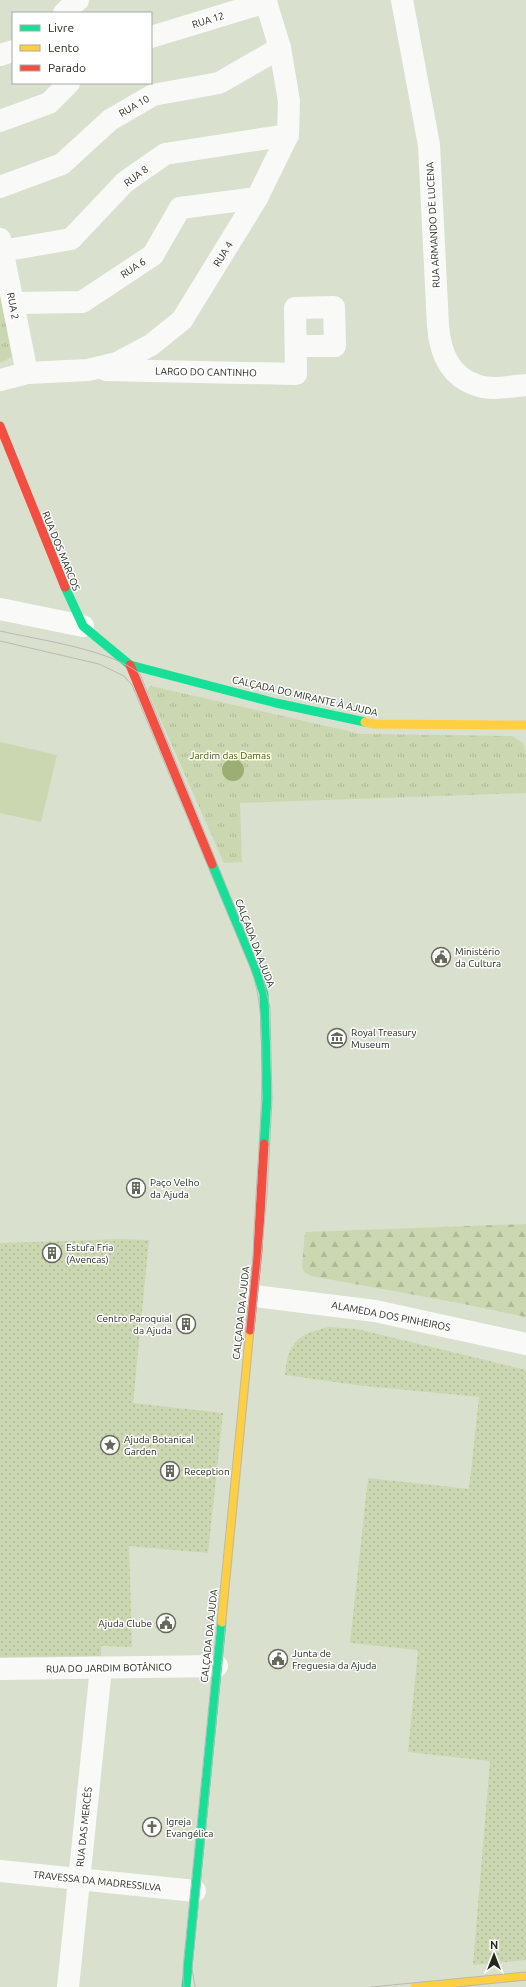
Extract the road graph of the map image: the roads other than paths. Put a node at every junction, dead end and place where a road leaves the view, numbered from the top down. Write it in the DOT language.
graph roads {
  1 [pos="78,0"];
  2 [pos="402,0"];
  3 [pos="264,1"];
  4 [pos="65,12"];
  5 [pos="152,37"];
  6 [pos="280,48"];
  7 [pos="12,51"];
  8 [pos="0,55"];
  9 [pos="68,84"];
  10 [pos="0,121"];
  11 [pos="288,135"];
  12 [pos="0,186"];
  13 [pos="257,198"];
  14 [pos="1,245"];
  15 [pos="13,303"];
  16 [pos="296,346"];
  17 [pos="88,370"];
  18 [pos="27,373"];
  19 [pos="0,380"];
  20 [pos="526,385"];
  21 [pos="0,426"];
  22 [pos="0,609"];
  23 [pos="83,626"];
  24 [pos="130,665"];
  25 [pos="526,725"];
  26 [pos="254,1296"];
  27 [pos="526,1344"];
  28 [pos="217,1666"];
  29 [pos="101,1668"];
  30 [pos="0,1669"];
  31 [pos="0,1871"];
  32 [pos="78,1879"];
  33 [pos="195,1891"];
  34 [pos="526,1976"];
  35 [pos="68,1987"];
  36 [pos="186,1987"];
  37 [pos="419,1987"];
  1 -- 4 [label="street"];
  2 -- 20 [label="street, RUA ARMANDO DE LUCENA"];
  3 -- 5 [label="street, RUA 12"];
  3 -- 6 [label="street, RUA 4"];
  6 -- 11 [label="street, RUA 4"];
  6 -- 12 [label="street, RUA 10"];
  7 -- 8 [label="street"];
  9 -- 10 [label="street"];
  11 -- 13 [label="street, RUA 4"];
  11 -- 14 [label="street, RUA 8"];
  13 -- 15 [label="street, RUA 6"];
  13 -- 17 [label="street, RUA 4"];
  14 -- 15 [label="street, RUA 2"];
  15 -- 18 [label="street, RUA 2"];
  16 -- 17 [label="street, LARGO DO CANTINHO"];
  17 -- 18 [label="street, RUA 4"];
  18 -- 19 [label="street, RUA 4"];
  21 -- 23 [label="street, RUA DOS MARCOS"];
  22 -- 23 [label="street"];
  23 -- 24 [label="street, RUA DOS MARCOS"];
  24 -- 25 [label="street, CALÇADA DO MIRANTE À AJUDA"];
  24 -- 26 [label="street, CALÇADA DA AJUDA"];
  26 -- 27 [label="street, ALAMEDA DOS PINHEIROS"];
  26 -- 28 [label="street, CALÇADA DA AJUDA"];
  28 -- 29 [label="street, RUA DO JARDIM BOTÂNICO"];
  28 -- 33 [label="street, CALÇADA DA AJUDA"];
  29 -- 30 [label="street, RUA DO JARDIM BOTÂNICO"];
  29 -- 32 [label="street, RUA DAS MERCÊS"];
  31 -- 32 [label="street, TRAVESSA DA MADRESSILVA"];
  32 -- 33 [label="street, TRAVESSA DA MADRESSILVA"];
  32 -- 35 [label="street, RUA DAS MERCÊS"];
  33 -- 36 [label="street, CALÇADA DA AJUDA"];
  34 -- 37 [label="street"];
}
